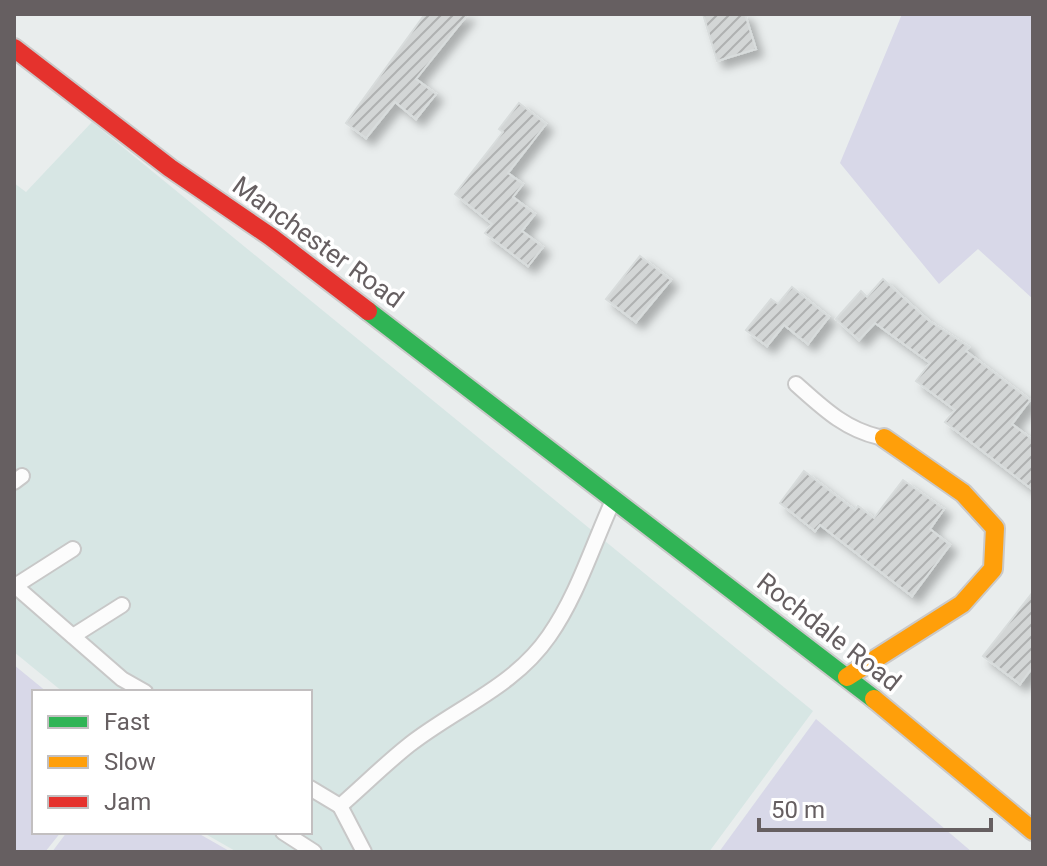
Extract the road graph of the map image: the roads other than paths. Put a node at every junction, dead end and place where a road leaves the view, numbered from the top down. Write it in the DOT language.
graph roads {
  1 [pos="14,48"];
  2 [pos="796,384"];
  3 [pos="884,438"];
  4 [pos="589,480"];
  5 [pos="613,499"];
  6 [pos="73,549"];
  7 [pos="15,586"];
  8 [pos="122,605"];
  9 [pos="73,636"];
  10 [pos="847,677"];
  11 [pos="122,679"];
  12 [pos="130,690"];
  13 [pos="141,690"];
  14 [pos="312,789"];
  15 [pos="340,806"];
  16 [pos="1033,831"];
  17 [pos="286,834"];
  18 [pos="314,852"];
  19 [pos="364,852"];
  1 -- 4 [label="main road, Manchester Road"];
  2 -- 3 [label="lane"];
  3 -- 10 [label="main road"];
  4 -- 5 [label="main road, Rochdale Road"];
  5 -- 10 [label="main road, Rochdale Road"];
  5 -- 15 [label="lane"];
  6 -- 7 [label="lane"];
  7 -- 9 [label="lane"];
  8 -- 9 [label="lane"];
  9 -- 11 [label="lane"];
  10 -- 16 [label="main road, Rochdale Road"];
  11 -- 12 [label="lane"];
  11 -- 13 [label="lane"];
  14 -- 15 [label="lane"];
  15 -- 19 [label="lane"];
  17 -- 18 [label="lane"];
}
